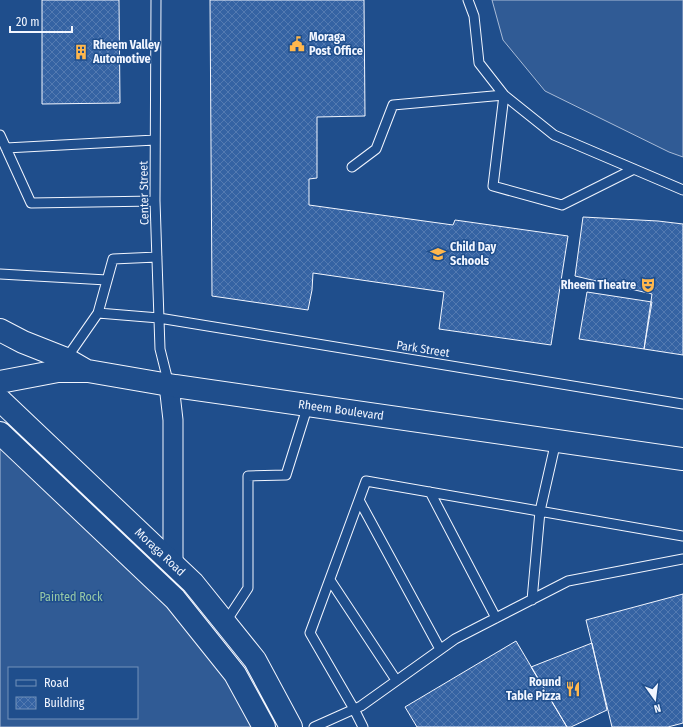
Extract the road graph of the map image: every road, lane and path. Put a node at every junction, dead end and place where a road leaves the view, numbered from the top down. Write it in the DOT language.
graph roads {
  1 [pos="156,0"];
  2 [pos="468,0"];
  3 [pos="504,96"];
  4 [pos="0,135"];
  5 [pos="155,140"];
  6 [pos="6,148"];
  7 [pos="352,167"];
  8 [pos="634,169"];
  9 [pos="683,190"];
  10 [pos="155,201"];
  11 [pos="157,256"];
  12 [pos="0,274"];
  13 [pos="107,280"];
  14 [pos="98,313"];
  15 [pos="159,318"];
  16 [pos="0,330"];
  17 [pos="66,358"];
  18 [pos="88,371"];
  19 [pos="0,382"];
  20 [pos="169,385"];
  21 [pos="0,400"];
  22 [pos="683,404"];
  23 [pos="308,405"];
  24 [pos="0,434"];
  25 [pos="556,441"];
  26 [pos="683,459"];
  27 [pos="430,492"];
  28 [pos="359,500"];
  29 [pos="540,511"];
  30 [pos="683,536"];
  31 [pos="683,559"];
  32 [pos="173,564"];
  33 [pos="330,580"];
  34 [pos="532,600"];
  35 [pos="496,618"];
  36 [pos="225,623"];
  37 [pos="440,649"];
  38 [pos="396,680"];
  39 [pos="354,709"];
  40 [pos="264,727"];
  41 [pos="291,727"];
  42 [pos="314,727"];
  43 [pos="363,727"];
  1 -- 5 [label="lane, Center Street"];
  2 -- 3 [label="lane"];
  3 -- 7 [label="lane"];
  3 -- 8 [label="lane"];
  3 -- 8 [label="lane"];
  4 -- 6 [label="lane"];
  5 -- 6 [label="lane"];
  5 -- 10 [label="lane, Center Street"];
  6 -- 10 [label="lane"];
  8 -- 9 [label="lane"];
  10 -- 11 [label="lane, Center Street"];
  11 -- 13 [label="lane"];
  11 -- 15 [label="lane, Center Street"];
  12 -- 13 [label="lane"];
  13 -- 14 [label="lane"];
  14 -- 15 [label="lane, Park Street"];
  14 -- 17 [label="lane"];
  15 -- 20 [label="lane, Center Street"];
  15 -- 22 [label="lane, Park Street"];
  16 -- 17 [label="main road"];
  17 -- 18 [label="main road"];
  18 -- 19 [label="main road, Rheem Boulevard"];
  18 -- 20 [label="main road, Rheem Boulevard"];
  20 -- 23 [label="main road, Rheem Boulevard"];
  20 -- 32 [label="street"];
  21 -- 32 [label="main road, Moraga Road"];
  23 -- 25 [label="main road, Rheem Boulevard"];
  23 -- 36 [label="lane"];
  24 -- 40 [label="main road, Moraga Road"];
  25 -- 26 [label="main road, Rheem Boulevard"];
  25 -- 29 [label="lane"];
  27 -- 28 [label="lane"];
  27 -- 29 [label="lane"];
  27 -- 35 [label="lane"];
  28 -- 33 [label="lane"];
  28 -- 37 [label="lane"];
  29 -- 30 [label="lane"];
  29 -- 34 [label="lane"];
  31 -- 34 [label="lane"];
  32 -- 36 [label="main road, Moraga Road"];
  33 -- 38 [label="lane"];
  33 -- 39 [label="lane"];
  34 -- 35 [label="lane"];
  35 -- 37 [label="lane"];
  36 -- 41 [label="main road, Moraga Road"];
  37 -- 38 [label="lane"];
  38 -- 39 [label="lane"];
  39 -- 42 [label="lane"];
  39 -- 43 [label="lane"];
}
